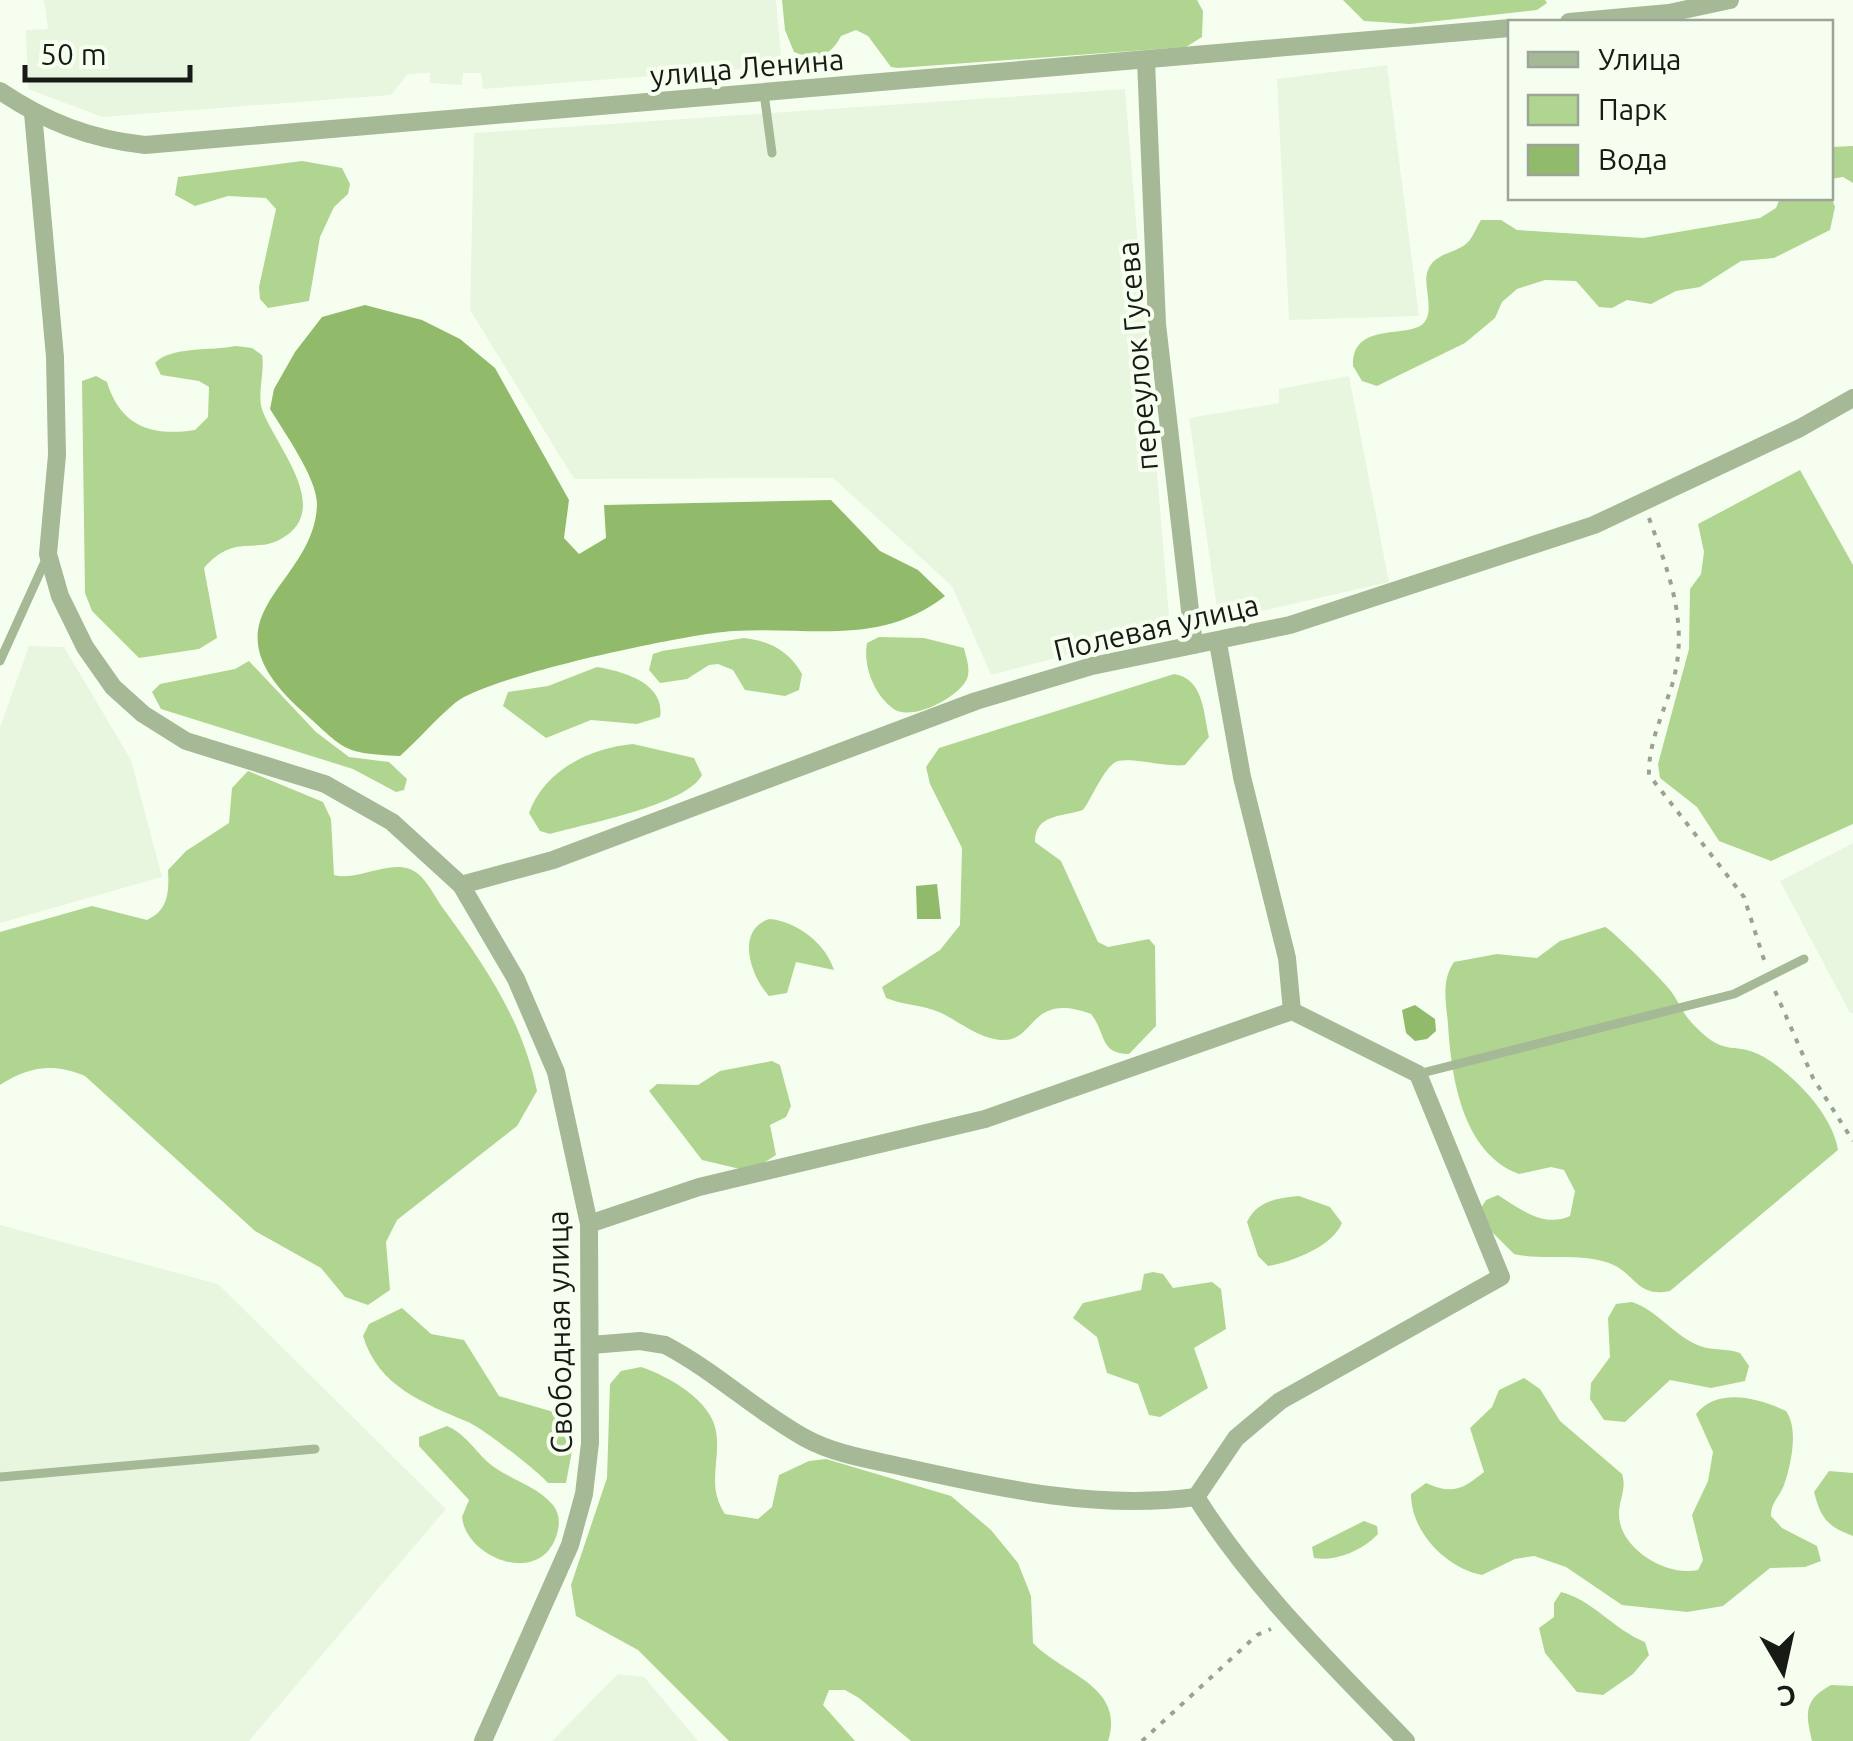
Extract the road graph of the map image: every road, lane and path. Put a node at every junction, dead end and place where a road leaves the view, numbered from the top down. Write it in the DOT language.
graph roads {
  1 [pos="1730,0"];
  2 [pos="1590,20"];
  3 [pos="1508,28"];
  4 [pos="1146,61"];
  5 [pos="0,91"];
  6 [pos="764,94"];
  7 [pos="33,113"];
  8 [pos="772,153"];
  9 [pos="1853,398"];
  10 [pos="1643,504"];
  11 [pos="48,554"];
  12 [pos="1218,642"];
  13 [pos="1194,645"];
  14 [pos="0,661"];
  15 [pos="460,885"];
  16 [pos="1804,959"];
  17 [pos="1769,976"];
  18 [pos="1292,1012"];
  19 [pos="1418,1074"];
  20 [pos="1853,1142"];
  21 [pos="589,1224"];
  22 [pos="591,1345"];
  23 [pos="315,1449"];
  24 [pos="0,1476"];
  25 [pos="1196,1496"];
  26 [pos="1290,1621"];
  27 [pos="483,1741"];
  28 [pos="1142,1741"];
  29 [pos="1406,1741"];
  1 -- 2 [label="street"];
  3 -- 4 [label="street, улица Ленина"];
  4 -- 6 [label="street, улица Ленина"];
  4 -- 13 [label="street, переулок Гусева"];
  5 -- 7 [label="street, улица Ленина"];
  6 -- 7 [label="street, улица Ленина"];
  6 -- 8 [label="lane"];
  7 -- 11 [label="street"];
  9 -- 10 [label="street, Полевая улица"];
  10 -- 12 [label="street, Полевая улица"];
  10 -- 17 [label="path"];
  11 -- 14 [label="lane"];
  11 -- 15 [label="street, Свободная улица"];
  12 -- 13 [label="street, Полевая улица"];
  12 -- 18 [label="street"];
  13 -- 15 [label="street, Полевая улица"];
  15 -- 21 [label="street, Свободная улица"];
  16 -- 17 [label="lane"];
  17 -- 19 [label="lane"];
  17 -- 20 [label="path"];
  18 -- 19 [label="street"];
  18 -- 21 [label="street"];
  19 -- 25 [label="street"];
  21 -- 22 [label="street, Свободная улица"];
  22 -- 25 [label="street"];
  22 -- 27 [label="street, Свободная улица"];
  23 -- 24 [label="lane"];
  25 -- 26 [label="street"];
  26 -- 28 [label="path"];
  26 -- 29 [label="street"];
}
